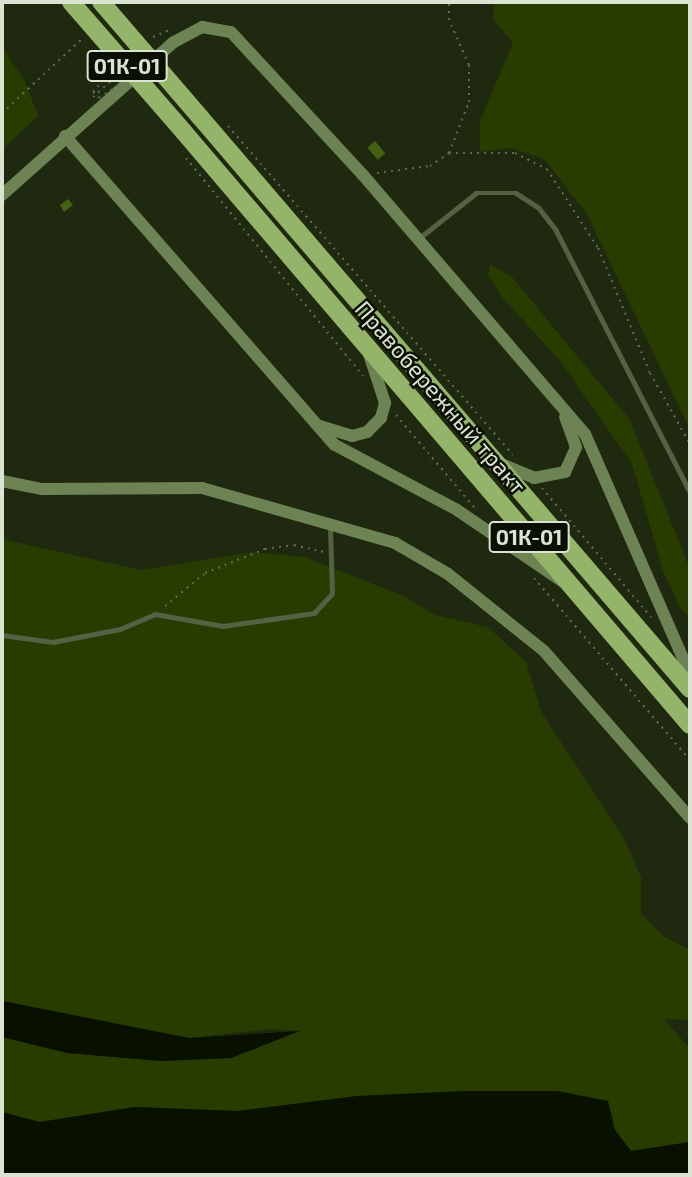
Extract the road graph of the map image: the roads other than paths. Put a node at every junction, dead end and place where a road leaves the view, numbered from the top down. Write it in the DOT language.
graph roads {
  1 [pos="71,2"];
  2 [pos="101,2"];
  3 [pos="65,136"];
  4 [pos="2,195"];
  5 [pos="417,239"];
  6 [pos="368,350"];
  7 [pos="544,385"];
  8 [pos="313,423"];
  9 [pos="492,457"];
  10 [pos="2,481"];
  11 [pos="690,492"];
  12 [pos="330,523"];
  13 [pos="573,589"];
  14 [pos="2,635"];
  15 [pos="690,674"];
  16 [pos="690,688"];
  17 [pos="690,725"];
  18 [pos="690,818"];
  1 -- 6 [label="highway, Правобережный тракт / 01К-01, bridge"];
  2 -- 9 [label="highway, Правобережный тракт / 01К-01, bridge"];
  3 -- 4 [label="street"];
  3 -- 5 [label="street"];
  3 -- 8 [label="street"];
  5 -- 7 [label="street"];
  5 -- 11 [label="lane"];
  6 -- 8 [label="street"];
  6 -- 13 [label="highway, Правобережный тракт / 01К-01"];
  7 -- 9 [label="street"];
  7 -- 15 [label="street"];
  8 -- 13 [label="street"];
  9 -- 16 [label="highway, Правобережный тракт / 01К-01"];
  10 -- 12 [label="street"];
  12 -- 14 [label="lane"];
  12 -- 18 [label="street"];
  13 -- 17 [label="highway, Правобережный тракт / 01К-01"];
}
